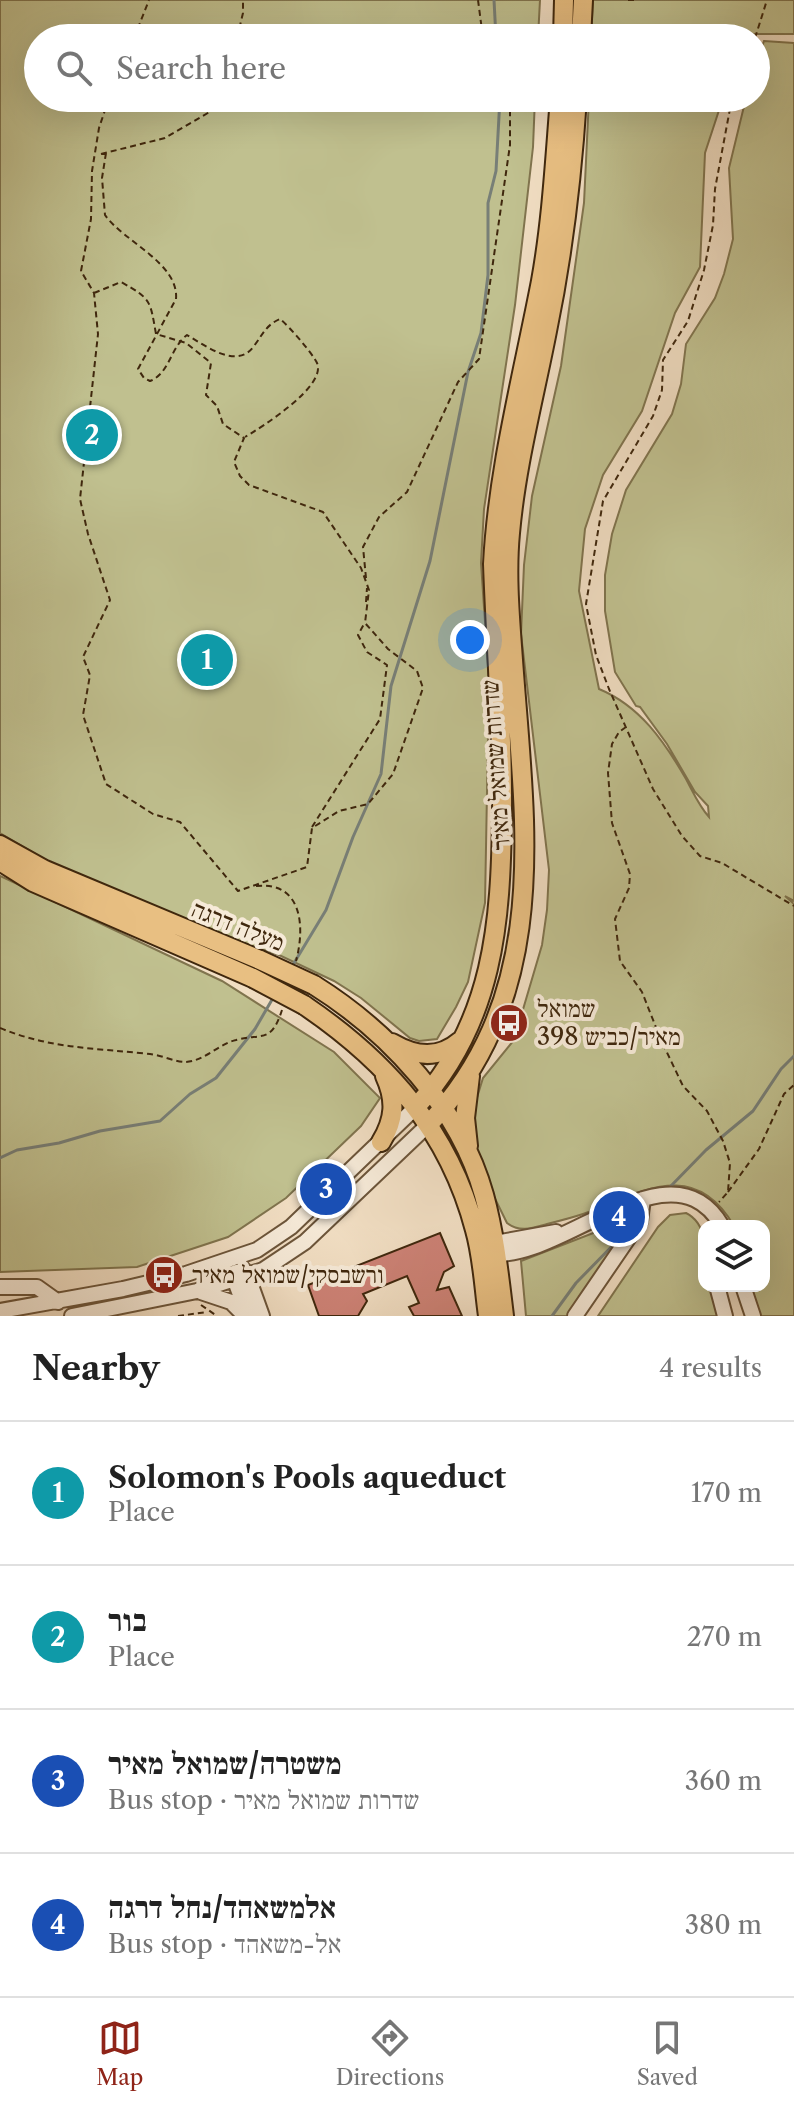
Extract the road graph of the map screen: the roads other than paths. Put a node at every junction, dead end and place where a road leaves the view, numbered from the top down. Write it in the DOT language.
graph roads {
  1 [pos="564,0"];
  2 [pos="583,0"];
  3 [pos="563,24"];
  4 [pos="582,24"];
  5 [pos="559,112"];
  6 [pos="576,112"];
  7 [pos="0,845"];
  8 [pos="0,861"];
  9 [pos="466,1036"];
  10 [pos="383,1038"];
  11 [pos="378,1062"];
  12 [pos="472,1068"];
  13 [pos="430,1092"];
  14 [pos="416,1107"];
  15 [pos="442,1110"];
  16 [pos="429,1124"];
  17 [pos="381,1142"];
  18 [pos="470,1156"];
  19 [pos="643,1199"];
  20 [pos="711,1210"];
  21 [pos="710,1220"];
  22 [pos="718,1220"];
  23 [pos="491,1250"];
  24 [pos="236,1259"];
  25 [pos="242,1279"];
  26 [pos="0,1287"];
  27 [pos="197,1291"];
  28 [pos="719,1292"];
  29 [pos="745,1292"];
  30 [pos="58,1302"];
  31 [pos="0,1311"];
  32 [pos="72,1316"];
  33 [pos="246,1316"];
  34 [pos="262,1316"];
  35 [pos="488,1316"];
  36 [pos="504,1316"];
  37 [pos="575,1316"];
  38 [pos="725,1316"];
  39 [pos="753,1316"];
  1 -- 3 [label="main road"];
  2 -- 4 [label="main road"];
  5 -- 9 [label="main road, שדרות שמואל מאיר"];
  6 -- 12 [label="main road, שדרות שמואל מאיר"];
  7 -- 10 [label="main road, מעלה דרגה, bridge"];
  8 -- 11 [label="main road, מעלה דרגה, bridge"];
  9 -- 10 [label="main road"];
  9 -- 13 [label="main road, שדרות שמואל מאיר"];
  10 -- 13 [label="main road, מעלה דרגה"];
  11 -- 14 [label="main road, מעלה דרגה"];
  11 -- 17 [label="main road"];
  12 -- 15 [label="main road, שדרות שמואל מאיר"];
  12 -- 18 [label="main road"];
  13 -- 14 [label="main road, שדרות שמואל מאיר"];
  13 -- 15 [label="main road, מעלה דרגה"];
  14 -- 16 [label="main road, מעלה דרגה"];
  14 -- 17 [label="street, שדרות שמואל מאיר"];
  15 -- 16 [label="main road, שדרות שמואל מאיר"];
  15 -- 18 [label="main road, מעלה דרגה"];
  16 -- 23 [label="main road, מעלה דרגה"];
  16 -- 25 [label="street, שדרות שמואל מאיר"];
  17 -- 24 [label="street, שדרות שמואל מאיר"];
  18 -- 23 [label="main road"];
  19 -- 20 [label="street"];
  19 -- 23 [label="street"];
  19 -- 37 [label="street"];
  20 -- 21 [label="street"];
  20 -- 22 [label="street"];
  23 -- 35 [label="main road"];
  23 -- 36 [label="main road"];
  24 -- 25 [label="street"];
  24 -- 30 [label="street, שדרות שמואל מאיר"];
  25 -- 27 [label="street, שדרות שמואל מאיר"];
  25 -- 33 [label="street"];
  25 -- 34 [label="street"];
  26 -- 30 [label="street"];
  27 -- 32 [label="street, שדרות שמואל מאיר"];
  27 -- 33 [label="street"];
  28 -- 38 [label="street"];
  29 -- 39 [label="street"];
  30 -- 31 [label="street, שדרות שמואל מאיר"];
}
